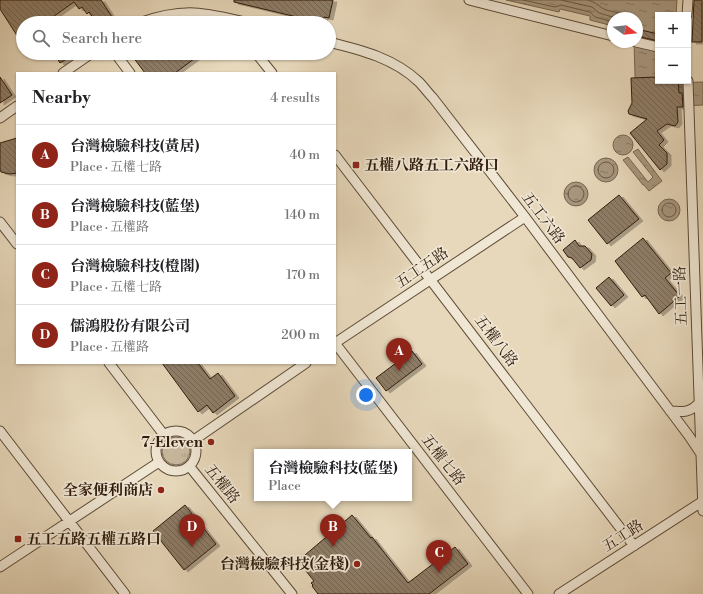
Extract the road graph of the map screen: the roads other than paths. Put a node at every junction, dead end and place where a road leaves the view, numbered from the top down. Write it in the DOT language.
graph roads {
  1 [pos="469,0"];
  2 [pos="688,0"];
  3 [pos="688,12"];
  4 [pos="160,16"];
  5 [pos="217,16"];
  6 [pos="607,34"];
  7 [pos="336,44"];
  8 [pos="643,44"];
  9 [pos="655,46"];
  10 [pos="82,60"];
  11 [pos="120,60"];
  12 [pos="262,60"];
  13 [pos="64,72"];
  14 [pos="129,72"];
  15 [pos="271,72"];
  16 [pos="688,84"];
  17 [pos="16,107"];
  18 [pos="0,118"];
  19 [pos="336,156"];
  20 [pos="525,217"];
  21 [pos="0,222"];
  22 [pos="16,243"];
  23 [pos="431,279"];
  24 [pos="336,342"];
  25 [pos="336,344"];
  26 [pos="110,364"];
  27 [pos="305,364"];
  28 [pos="699,402"];
  29 [pos="670,411"];
  30 [pos="0,431"];
  31 [pos="164,434"];
  32 [pos="194,440"];
  33 [pos="700,454"];
  34 [pos="159,462"];
  35 [pos="190,467"];
  36 [pos="702,501"];
  37 [pos="703,511"];
  38 [pos="69,521"];
  39 [pos="634,546"];
  40 [pos="0,568"];
  41 [pos="125,594"];
  42 [pos="292,594"];
  43 [pos="528,594"];
  44 [pos="559,594"];
  1 -- 6 [label="street"];
  2 -- 3 [label="street"];
  4 -- 5 [label="street"];
  7 -- 20 [label="street, 五工六路"];
  8 -- 9 [label="street"];
  10 -- 13 [label="street"];
  11 -- 14 [label="street"];
  12 -- 15 [label="street"];
  16 -- 28 [label="street, 五工一路"];
  17 -- 18 [label="street"];
  19 -- 23 [label="street, 五權八路"];
  20 -- 23 [label="street, 五工五路"];
  20 -- 29 [label="street, 五工六路"];
  21 -- 22 [label="street"];
  23 -- 24 [label="street, 五工五路"];
  23 -- 39 [label="street, 五權八路"];
  25 -- 43 [label="street, 五權七路"];
  26 -- 31 [label="street"];
  27 -- 32 [label="street"];
  28 -- 29 [label="street"];
  28 -- 33 [label="street, 五工一路"];
  29 -- 33 [label="street, 五工六路"];
  30 -- 38 [label="street"];
  31 -- 32 [label="street"];
  31 -- 34 [label="street"];
  32 -- 35 [label="street"];
  33 -- 36 [label="street, 五工一路"];
  34 -- 35 [label="street"];
  34 -- 38 [label="street"];
  35 -- 42 [label="street, 五權路"];
  36 -- 37 [label="street, 五工一路"];
  36 -- 39 [label="street, 五工路"];
  38 -- 40 [label="street"];
  38 -- 41 [label="street"];
  39 -- 44 [label="street, 五工路"];
}
